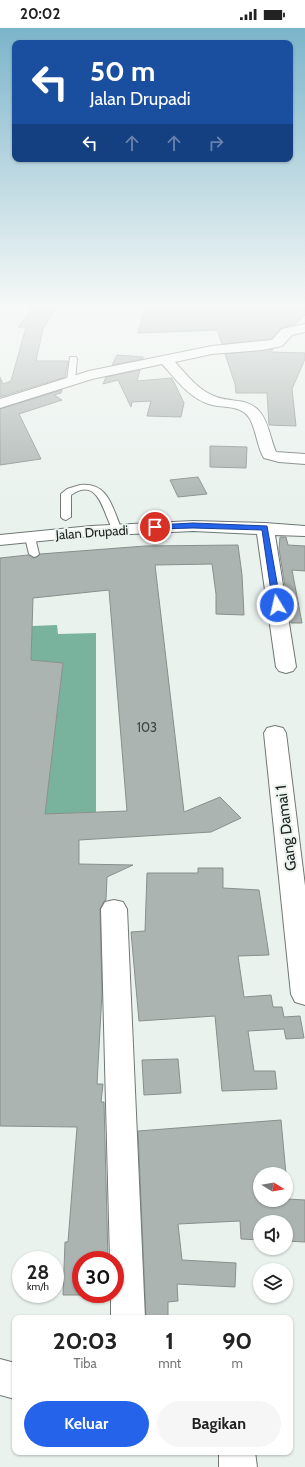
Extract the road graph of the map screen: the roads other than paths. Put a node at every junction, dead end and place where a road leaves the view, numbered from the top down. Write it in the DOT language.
graph roads {
  1 [pos="72,373"];
  2 [pos="102,373"];
  3 [pos="178,373"];
  4 [pos="71,380"];
  5 [pos="0,404"];
  6 [pos="305,458"];
  7 [pos="66,517"];
  8 [pos="265,528"];
  9 [pos="117,530"];
  10 [pos="305,531"];
  11 [pos="30,537"];
  12 [pos="0,540"];
  13 [pos="34,554"];
  14 [pos="286,667"];
  15 [pos="275,733"];
  16 [pos="114,909"];
  17 [pos="305,994"];
  18 [pos="128,1315"];
  19 [pos="0,1377"];
  20 [pos="12,1380"];
  21 [pos="237,1455"];
  22 [pos="238,1467"];
  1 -- 4 [label="lane"];
  2 -- 4 [label="street"];
  3 -- 6 [label="street"];
  4 -- 5 [label="street"];
  7 -- 9 [label="lane"];
  8 -- 9 [label="street, Jalan Drupadi"];
  8 -- 10 [label="street, Jalan Drupadi"];
  8 -- 14 [label="street"];
  9 -- 11 [label="street, Jalan Drupadi"];
  11 -- 12 [label="street, Jalan Drupadi"];
  11 -- 13 [label="lane"];
  15 -- 17 [label="street, Gang Damai 1"];
  16 -- 18 [label="street"];
  19 -- 20 [label="street"];
  21 -- 22 [label="street"];
}
